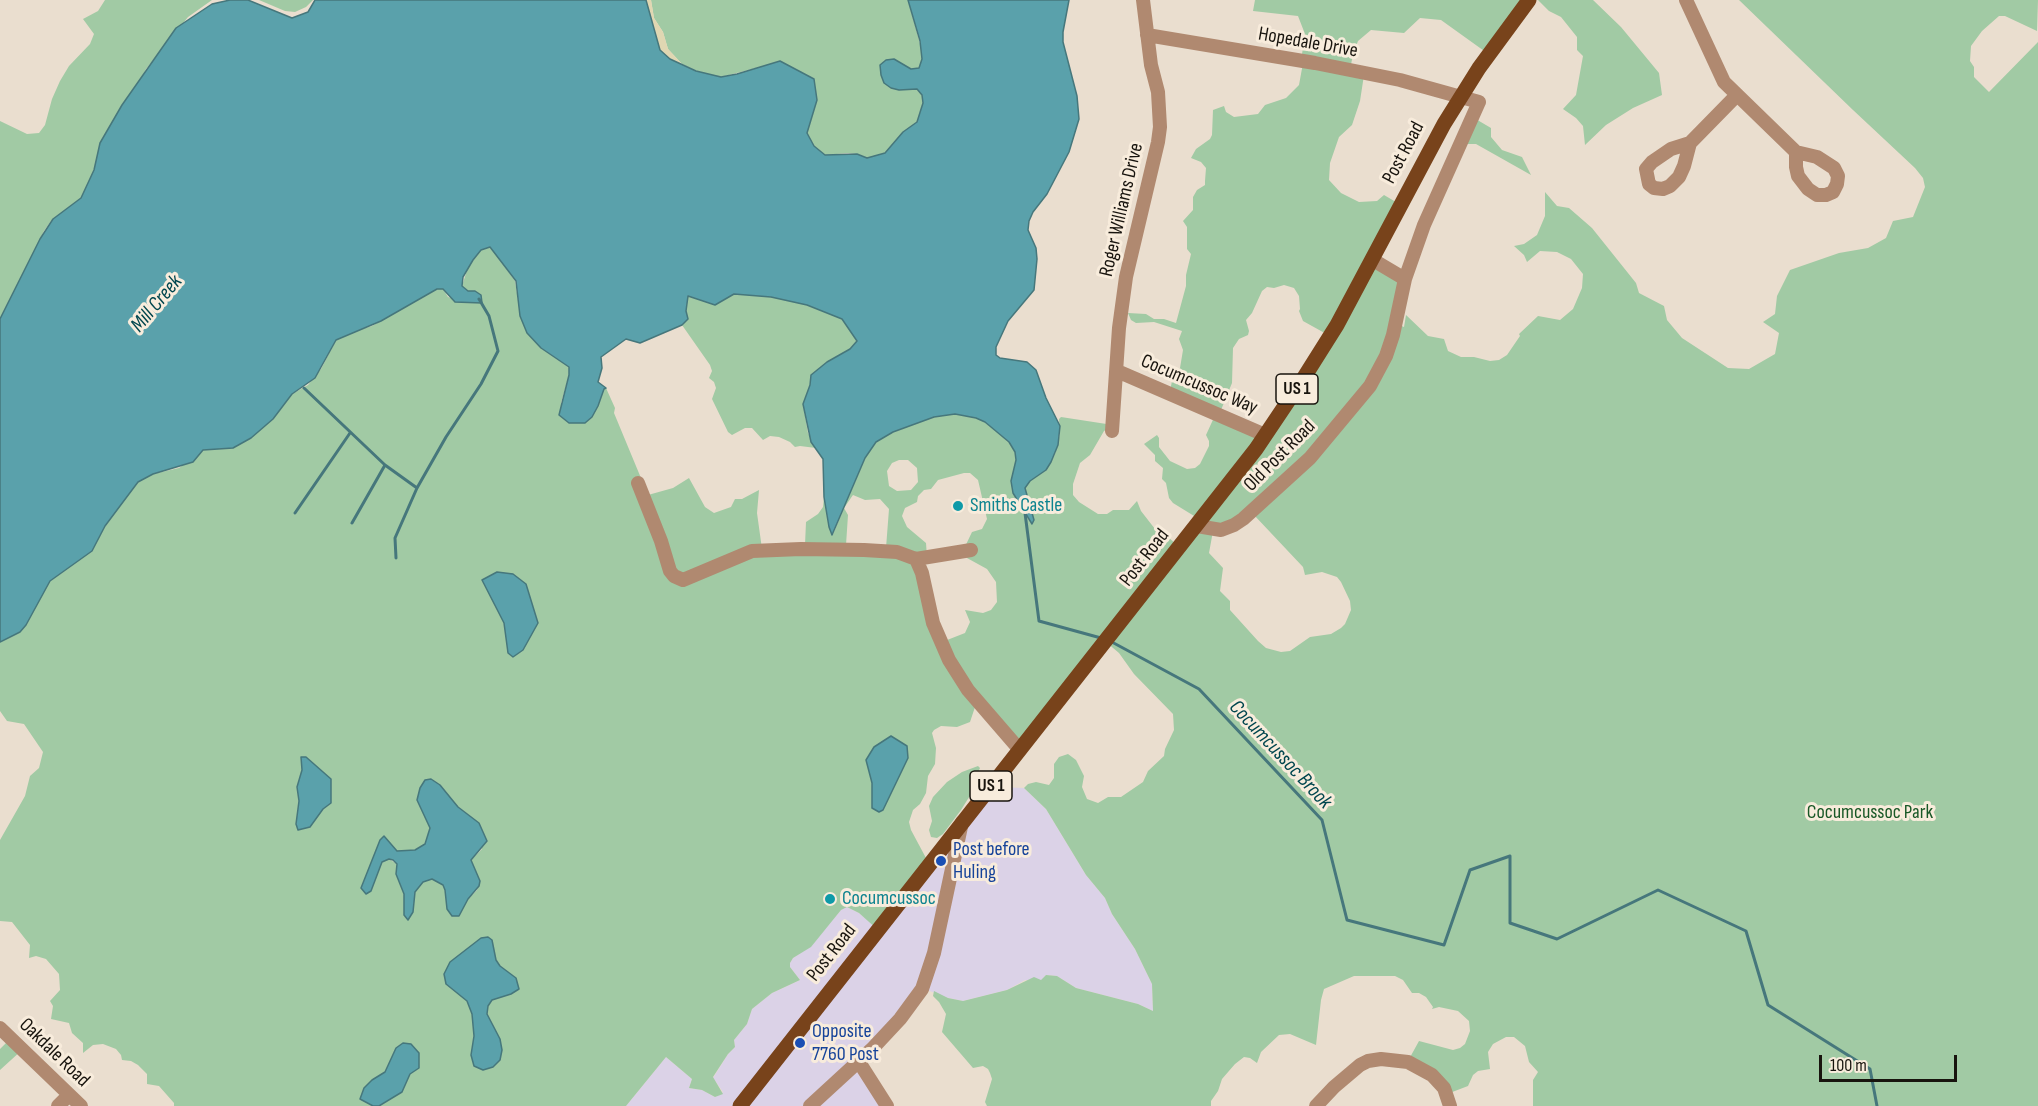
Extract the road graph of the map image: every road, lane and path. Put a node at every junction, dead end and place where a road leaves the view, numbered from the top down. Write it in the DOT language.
graph roads {
  1 [pos="1143,0"];
  2 [pos="1529,0"];
  3 [pos="1686,0"];
  4 [pos="1147,34"];
  5 [pos="1737,95"];
  6 [pos="1461,96"];
  7 [pos="1690,143"];
  8 [pos="1796,152"];
  9 [pos="1373,260"];
  10 [pos="1405,279"];
  11 [pos="1117,371"];
  12 [pos="1112,430"];
  13 [pos="1265,435"];
  14 [pos="638,483"];
  15 [pos="1197,526"];
  16 [pos="971,550"];
  17 [pos="916,559"];
  18 [pos="1019,749"];
  19 [pos="962,822"];
  20 [pos="0,1028"];
  21 [pos="858,1062"];
  22 [pos="69,1095"];
  23 [pos="58,1106"];
  24 [pos="81,1106"];
  25 [pos="740,1106"];
  26 [pos="810,1106"];
  27 [pos="887,1106"];
  28 [pos="1316,1106"];
  29 [pos="1450,1106"];
  1 -- 4 [label="street, Roger Williams Drive"];
  2 -- 6 [label="main road, Post Road / US 1"];
  3 -- 5 [label="street"];
  4 -- 6 [label="street, Hopedale Drive"];
  4 -- 11 [label="street, Roger Williams Drive"];
  5 -- 7 [label="street"];
  5 -- 8 [label="street"];
  6 -- 9 [label="main road, Post Road / US 1"];
  6 -- 10 [label="street, Old Post Road"];
  9 -- 10 [label="street"];
  9 -- 13 [label="main road, Post Road / US 1"];
  10 -- 15 [label="street, Old Post Road"];
  11 -- 12 [label="street, Roger Williams Drive"];
  11 -- 13 [label="street, Cocumcussoc Way"];
  13 -- 15 [label="main road, Post Road / US 1"];
  14 -- 17 [label="street"];
  15 -- 18 [label="main road, Post Road / US 1"];
  16 -- 17 [label="street"];
  17 -- 18 [label="street"];
  18 -- 19 [label="main road, Post Road / US 1"];
  19 -- 21 [label="street"];
  19 -- 25 [label="main road, Post Road / US 1"];
  20 -- 22 [label="street, Oakdale Road"];
  21 -- 26 [label="street"];
  21 -- 27 [label="street"];
  22 -- 23 [label="street"];
  22 -- 24 [label="street, Oakdale Road"];
  28 -- 29 [label="street"];
}
